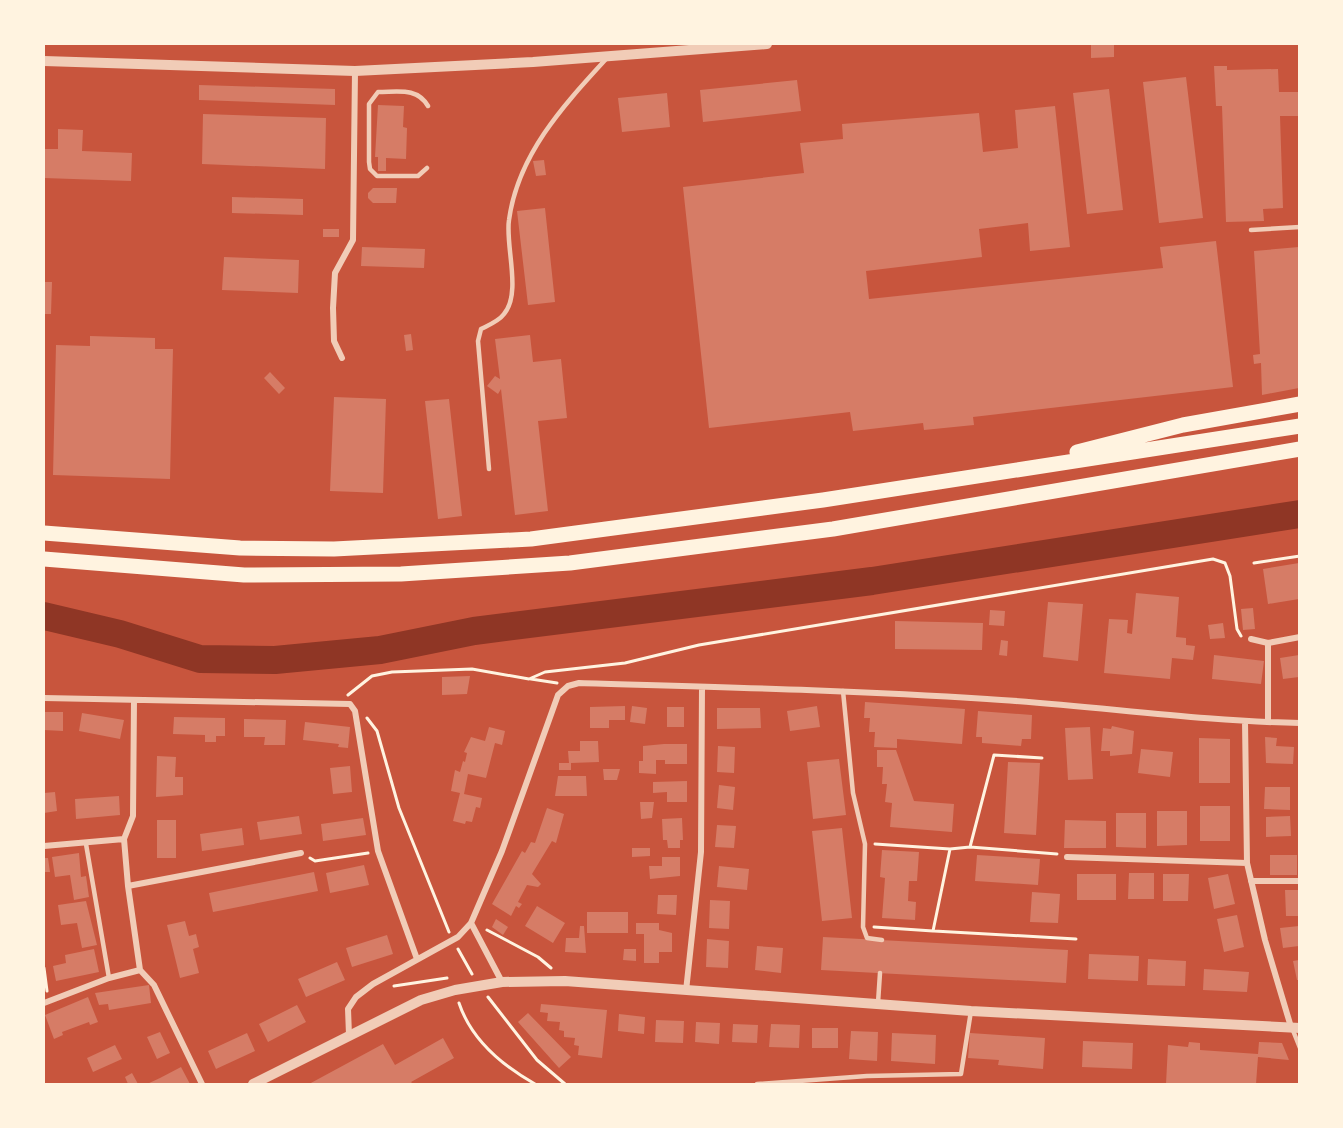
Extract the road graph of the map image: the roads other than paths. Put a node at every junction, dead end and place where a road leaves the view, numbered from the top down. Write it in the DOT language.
graph roads {
  1 [pos="767,44"];
  2 [pos="609,56"];
  3 [pos="44,61"];
  4 [pos="356,71"];
  5 [pos="428,106"];
  6 [pos="427,168"];
  7 [pos="1299,227"];
  8 [pos="1251,230"];
  9 [pos="342,358"];
  10 [pos="1299,404"];
  11 [pos="1299,426"];
  12 [pos="1299,449"];
  13 [pos="1023,468"];
  14 [pos="489,469"];
  15 [pos="44,533"];
  16 [pos="44,559"];
  17 [pos="1299,637"];
  18 [pos="1251,639"];
  19 [pos="1268,643"];
  20 [pos="702,687"];
  21 [pos="843,691"];
  22 [pos="44,698"];
  23 [pos="134,700"];
  24 [pos="1245,721"];
  25 [pos="1268,722"];
  26 [pos="1299,723"];
  27 [pos="124,839"];
  28 [pos="86,844"];
  29 [pos="44,846"];
  30 [pos="301,853"];
  31 [pos="1067,857"];
  32 [pos="1247,863"];
  33 [pos="1251,881"];
  34 [pos="1299,881"];
  35 [pos="128,886"];
  36 [pos="471,923"];
  37 [pos="882,940"];
  38 [pos="417,959"];
  39 [pos="140,970"];
  40 [pos="880,973"];
  41 [pos="109,978"];
  42 [pos="502,982"];
  43 [pos="686,992"];
  44 [pos="46,1002"];
  45 [pos="878,1004"];
  46 [pos="970,1011"];
  47 [pos="1295,1027"];
  48 [pos="349,1035"];
  49 [pos="1299,1048"];
  50 [pos="202,1084"];
  51 [pos="253,1084"];
  52 [pos="757,1084"];
  1 -- 2 [label="street"];
  2 -- 4 [label="street"];
  2 -- 14 [label="lane"];
  3 -- 4 [label="street"];
  4 -- 9 [label="street"];
  5 -- 6 [label="lane"];
  7 -- 8 [label="lane"];
  10 -- 13 [label="highway"];
  11 -- 13 [label="highway"];
  12 -- 16 [label="highway"];
  13 -- 15 [label="highway"];
  17 -- 19 [label="street"];
  18 -- 19 [label="street"];
  19 -- 25 [label="street"];
  20 -- 21 [label="street"];
  20 -- 36 [label="street"];
  20 -- 43 [label="street"];
  21 -- 24 [label="street"];
  21 -- 37 [label="lane"];
  22 -- 23 [label="street"];
  23 -- 27 [label="street"];
  23 -- 38 [label="street"];
  24 -- 25 [label="street"];
  24 -- 32 [label="street"];
  25 -- 26 [label="street"];
  27 -- 28 [label="street"];
  27 -- 35 [label="street"];
  28 -- 29 [label="street"];
  28 -- 41 [label="lane"];
  30 -- 35 [label="street"];
  31 -- 32 [label="street"];
  32 -- 33 [label="street"];
  33 -- 34 [label="street"];
  33 -- 47 [label="street"];
  35 -- 39 [label="street"];
  36 -- 38 [label="street"];
  36 -- 42 [label="street"];
  38 -- 48 [label="street"];
  39 -- 41 [label="street"];
  39 -- 50 [label="street"];
  40 -- 45 [label="lane"];
  41 -- 44 [label="street"];
  42 -- 43 [label="street"];
  42 -- 48 [label="street"];
  43 -- 45 [label="street"];
  45 -- 46 [label="street"];
  46 -- 47 [label="street"];
  46 -- 52 [label="lane"];
  47 -- 49 [label="lane"];
  48 -- 51 [label="street"];
}
